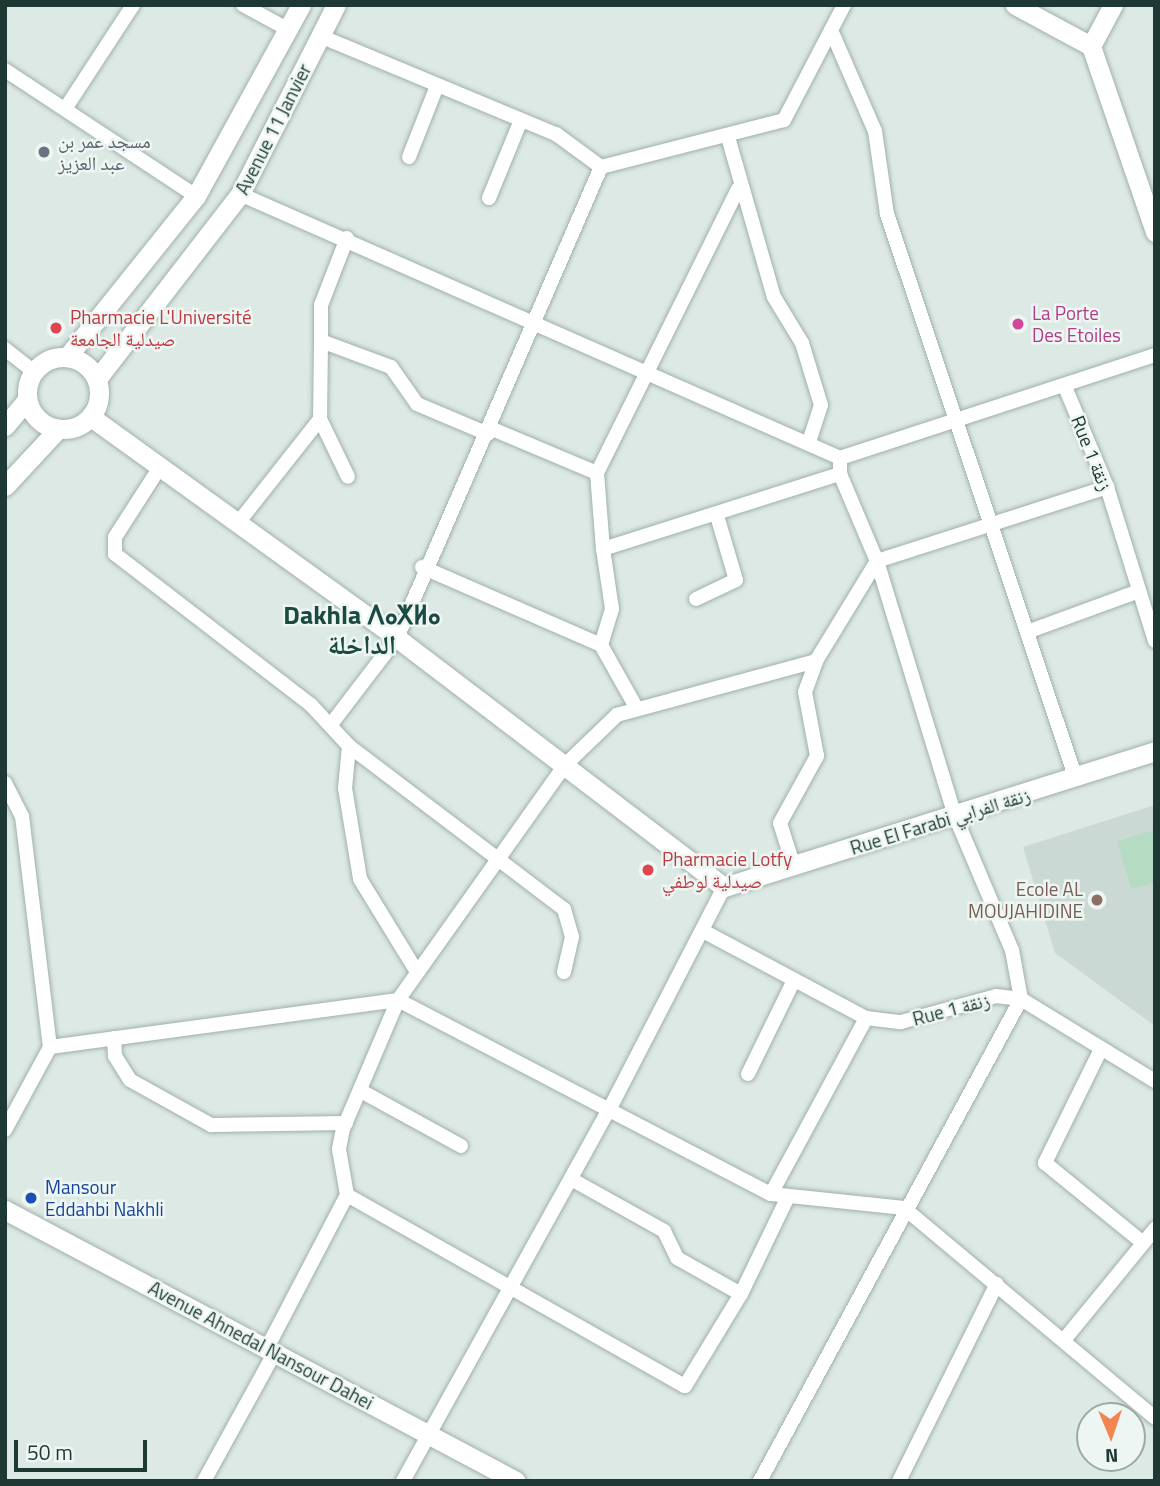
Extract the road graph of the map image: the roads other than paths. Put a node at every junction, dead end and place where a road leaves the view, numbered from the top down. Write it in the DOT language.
graph roads {
  1 [pos="133,5"];
  2 [pos="243,5"];
  3 [pos="301,5"];
  4 [pos="336,5"];
  5 [pos="844,5"];
  6 [pos="1015,5"];
  7 [pos="1113,5"];
  8 [pos="289,30"];
  9 [pos="831,30"];
  10 [pos="320,36"];
  11 [pos="1091,46"];
  12 [pos="5,70"];
  13 [pos="438,86"];
  14 [pos="67,106"];
  15 [pos="521,120"];
  16 [pos="728,137"];
  17 [pos="409,157"];
  18 [pos="601,167"];
  19 [pos="738,189"];
  20 [pos="240,194"];
  21 [pos="196,196"];
  22 [pos="489,198"];
  23 [pos="1155,232"];
  24 [pos="347,238"];
  25 [pos="537,322"];
  26 [pos="321,341"];
  27 [pos="5,349"];
  28 [pos="1155,355"];
  29 [pos="67,356"];
  30 [pos="645,368"];
  31 [pos="33,371"];
  32 [pos="97,379"];
  33 [pos="1065,387"];
  34 [pos="27,400"];
  35 [pos="91,417"];
  36 [pos="320,419"];
  37 [pos="955,421"];
  38 [pos="5,426"];
  39 [pos="58,429"];
  40 [pos="489,431"];
  41 [pos="808,441"];
  42 [pos="840,458"];
  43 [pos="160,467"];
  44 [pos="597,473"];
  45 [pos="840,474"];
  46 [pos="348,477"];
  47 [pos="5,486"];
  48 [pos="1107,487"];
  49 [pos="717,516"];
  50 [pos="238,523"];
  51 [pos="990,526"];
  52 [pos="603,549"];
  53 [pos="877,561"];
  54 [pos="422,568"];
  55 [pos="1139,591"];
  56 [pos="696,599"];
  57 [pos="1027,632"];
  58 [pos="397,638"];
  59 [pos="1155,641"];
  60 [pos="601,645"];
  61 [pos="816,661"];
  62 [pos="637,709"];
  63 [pos="332,723"];
  64 [pos="349,746"];
  65 [pos="1155,751"];
  66 [pos="564,766"];
  67 [pos="1076,779"];
  68 [pos="5,783"];
  69 [pos="955,816"];
  70 [pos="495,858"];
  71 [pos="794,867"];
  72 [pos="724,887"];
  73 [pos="704,931"];
  74 [pos="417,972"];
  75 [pos="564,972"];
  76 [pos="794,980"];
  77 [pos="1021,999"];
  78 [pos="398,1000"];
  79 [pos="866,1018"];
  80 [pos="114,1038"];
  81 [pos="50,1047"];
  82 [pos="1100,1051"];
  83 [pos="748,1074"];
  84 [pos="1155,1081"];
  85 [pos="361,1091"];
  86 [pos="609,1110"];
  87 [pos="346,1123"];
  88 [pos="5,1130"];
  89 [pos="461,1146"];
  90 [pos="571,1179"];
  91 [pos="771,1194"];
  92 [pos="346,1195"];
  93 [pos="787,1199"];
  94 [pos="904,1208"];
  95 [pos="5,1210"];
  96 [pos="1155,1229"];
  97 [pos="1143,1242"];
  98 [pos="997,1284"];
  99 [pos="510,1292"];
  100 [pos="741,1294"];
  101 [pos="1064,1340"];
  102 [pos="271,1350"];
  103 [pos="1155,1418"];
  104 [pos="432,1435"];
  105 [pos="205,1480"];
  106 [pos="403,1481"];
  107 [pos="516,1481"];
  108 [pos="760,1481"];
  109 [pos="898,1481"];
  1 -- 14 [label="street"];
  2 -- 8 [label="street"];
  3 -- 8 [label="street, Avenue 11 Janvier"];
  4 -- 10 [label="street, Avenue 11 Janvier"];
  5 -- 9 [label="street"];
  6 -- 11 [label="street"];
  7 -- 11 [label="street"];
  8 -- 21 [label="street, Avenue 11 Janvier"];
  9 -- 16 [label="street"];
  9 -- 37 [label="street"];
  10 -- 13 [label="street"];
  10 -- 20 [label="street, Avenue 11 Janvier"];
  11 -- 23 [label="street"];
  12 -- 14 [label="street"];
  13 -- 15 [label="street"];
  13 -- 17 [label="street"];
  14 -- 21 [label="street"];
  15 -- 18 [label="street"];
  15 -- 22 [label="street"];
  16 -- 18 [label="street"];
  16 -- 19 [label="street"];
  18 -- 25 [label="street"];
  19 -- 30 [label="street"];
  19 -- 41 [label="street"];
  20 -- 24 [label="street"];
  20 -- 32 [label="street, Avenue 11 Janvier"];
  21 -- 29 [label="street, Avenue 11 Janvier"];
  24 -- 25 [label="street"];
  24 -- 26 [label="street"];
  25 -- 30 [label="street"];
  25 -- 40 [label="street"];
  26 -- 36 [label="street"];
  26 -- 40 [label="street"];
  27 -- 31 [label="street"];
  28 -- 33 [label="street"];
  29 -- 31 [label="street"];
  29 -- 32 [label="street"];
  30 -- 41 [label="street"];
  30 -- 44 [label="street"];
  31 -- 34 [label="street"];
  32 -- 35 [label="street"];
  33 -- 37 [label="street"];
  33 -- 48 [label="street, Rue 1 زنقة"];
  34 -- 38 [label="street"];
  34 -- 39 [label="street"];
  35 -- 39 [label="street"];
  35 -- 43 [label="street"];
  36 -- 46 [label="street"];
  36 -- 50 [label="street"];
  37 -- 42 [label="street"];
  37 -- 51 [label="street"];
  39 -- 47 [label="street"];
  40 -- 44 [label="street"];
  40 -- 54 [label="street"];
  41 -- 42 [label="street"];
  42 -- 45 [label="street"];
  43 -- 50 [label="street"];
  43 -- 63 [label="street"];
  44 -- 52 [label="street"];
  45 -- 49 [label="street"];
  45 -- 53 [label="street"];
  48 -- 51 [label="street"];
  48 -- 55 [label="street, Rue 1 زنقة"];
  49 -- 52 [label="street"];
  49 -- 56 [label="street"];
  50 -- 58 [label="street"];
  51 -- 53 [label="street"];
  51 -- 57 [label="street"];
  52 -- 60 [label="street"];
  53 -- 61 [label="street"];
  53 -- 69 [label="street"];
  54 -- 58 [label="street"];
  54 -- 60 [label="street"];
  55 -- 57 [label="street"];
  55 -- 59 [label="street, Rue 1 زنقة"];
  57 -- 67 [label="street"];
  58 -- 63 [label="street"];
  58 -- 66 [label="street"];
  60 -- 62 [label="street"];
  61 -- 62 [label="street"];
  61 -- 71 [label="street"];
  62 -- 66 [label="street"];
  63 -- 64 [label="street"];
  64 -- 70 [label="street"];
  64 -- 74 [label="street"];
  65 -- 67 [label="street, Rue El Farabi زنقة الفرابي"];
  66 -- 70 [label="street"];
  66 -- 72 [label="street"];
  67 -- 69 [label="street, Rue El Farabi زنقة الفرابي"];
  68 -- 81 [label="street"];
  69 -- 71 [label="street, Rue El Farabi زنقة الفرابي"];
  69 -- 77 [label="street"];
  70 -- 74 [label="street"];
  70 -- 75 [label="street"];
  71 -- 72 [label="street, Rue El Farabi زنقة الفرابي"];
  72 -- 73 [label="street"];
  73 -- 76 [label="street, Rue 1 زنقة"];
  73 -- 86 [label="street"];
  74 -- 78 [label="street"];
  76 -- 79 [label="street, Rue 1 زنقة"];
  76 -- 83 [label="street"];
  77 -- 79 [label="street, Rue 1 زنقة"];
  77 -- 82 [label="street"];
  77 -- 94 [label="street"];
  78 -- 80 [label="street"];
  78 -- 85 [label="street"];
  78 -- 86 [label="street"];
  79 -- 91 [label="street"];
  80 -- 81 [label="street"];
  80 -- 87 [label="street"];
  81 -- 88 [label="street"];
  82 -- 84 [label="street"];
  82 -- 97 [label="street"];
  85 -- 87 [label="street"];
  85 -- 89 [label="street"];
  86 -- 90 [label="street"];
  86 -- 91 [label="street"];
  87 -- 92 [label="street"];
  90 -- 99 [label="street"];
  90 -- 100 [label="street"];
  91 -- 93 [label="street"];
  92 -- 99 [label="street"];
  92 -- 102 [label="street"];
  93 -- 94 [label="street"];
  93 -- 100 [label="street"];
  94 -- 98 [label="street"];
  94 -- 108 [label="street"];
  95 -- 102 [label="street, Avenue Ahnedal Nansour Dahei"];
  96 -- 97 [label="street"];
  97 -- 101 [label="street"];
  98 -- 101 [label="street"];
  98 -- 109 [label="street"];
  99 -- 100 [label="street"];
  99 -- 104 [label="street"];
  101 -- 103 [label="street"];
  102 -- 104 [label="street, Avenue Ahnedal Nansour Dahei"];
  102 -- 105 [label="street"];
  104 -- 106 [label="street"];
  104 -- 107 [label="street, Avenue Ahnedal Nansour Dahei"];
}
